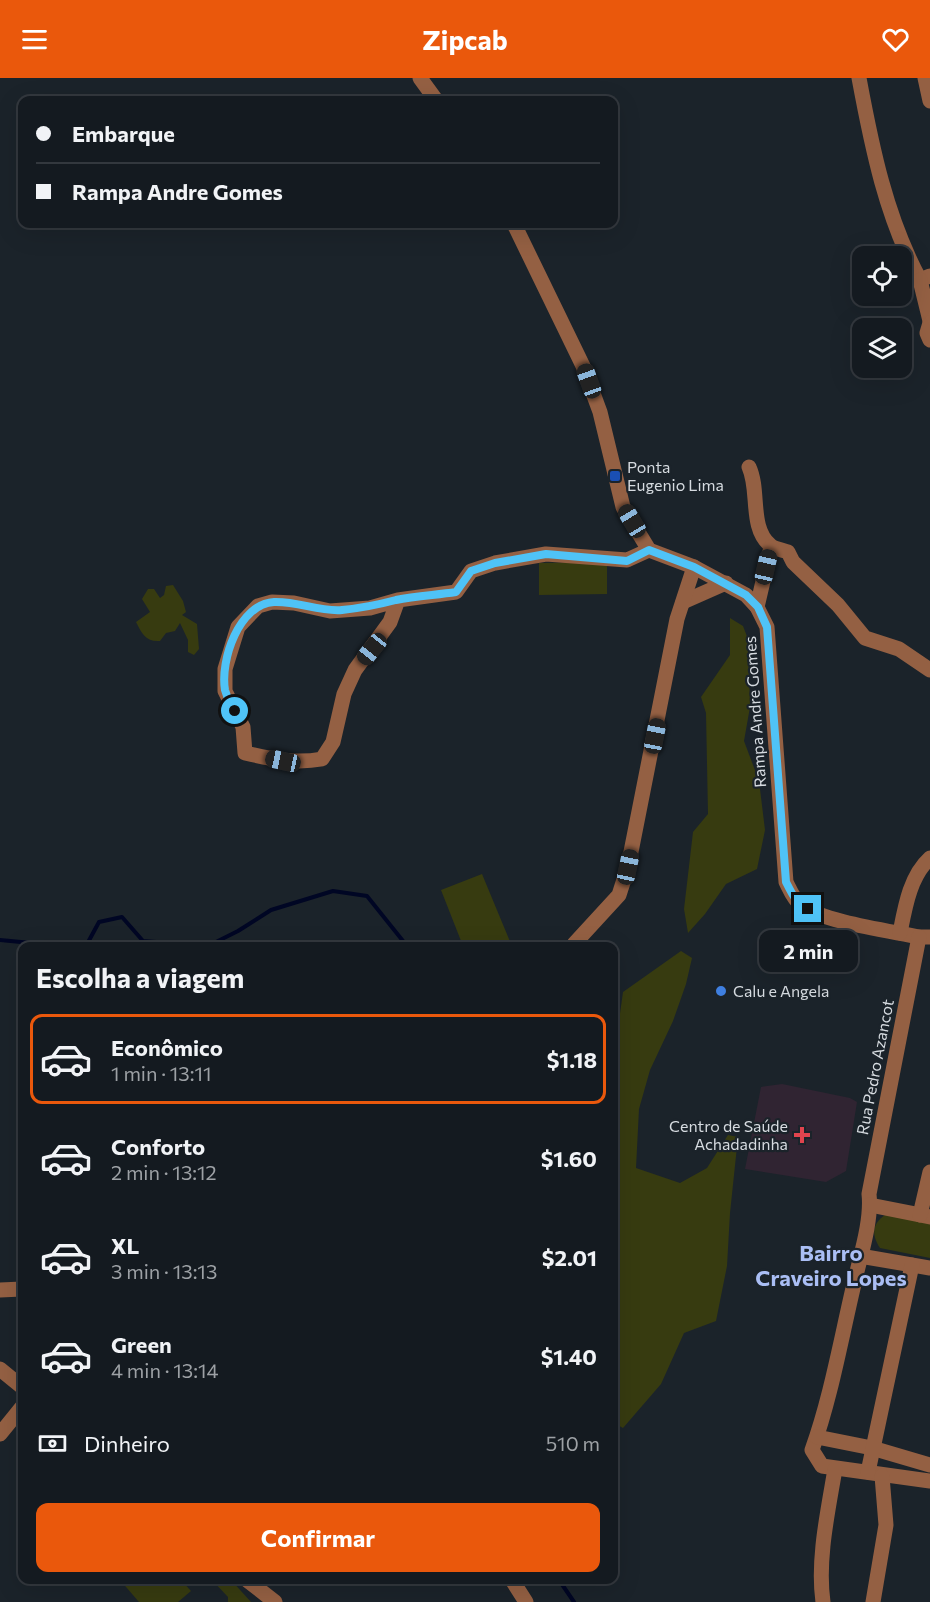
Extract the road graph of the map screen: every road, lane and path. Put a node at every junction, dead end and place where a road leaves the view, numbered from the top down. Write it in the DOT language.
graph roads {
  1 [pos="420,78"];
  2 [pos="859,78"];
  3 [pos="925,78"];
  4 [pos="433,96"];
  5 [pos="930,101"];
  6 [pos="516,228"];
  7 [pos="925,278"];
  8 [pos="930,322"];
  9 [pos="930,340"];
  10 [pos="749,467"];
  11 [pos="771,547"];
  12 [pos="649,550"];
  13 [pos="694,567"];
  14 [pos="726,583"];
  15 [pos="398,600"];
  16 [pos="683,602"];
  17 [pos="758,607"];
  18 [pos="930,670"];
  19 [pos="930,858"];
  20 [pos="900,933"];
  21 [pos="925,937"];
  22 [pos="576,942"];
  23 [pos="930,1172"];
  24 [pos="870,1205"];
  25 [pos="925,1216"];
  26 [pos="860,1256"];
  27 [pos="912,1265"];
  28 [pos="930,1268"];
  29 [pos="18,1289"];
  30 [pos="0,1290"];
  31 [pos="0,1369"];
  32 [pos="18,1383"];
  33 [pos="18,1412"];
  34 [pos="0,1434"];
  35 [pos="817,1437"];
  36 [pos="872,1448"];
  37 [pos="929,1460"];
  38 [pos="835,1469"];
  39 [pos="875,1474"];
  40 [pos="930,1481"];
  41 [pos="252,1584"];
  42 [pos="515,1584"];
  43 [pos="275,1602"];
  44 [pos="526,1602"];
  45 [pos="823,1602"];
  46 [pos="873,1602"];
  1 -- 4 [label="street"];
  2 -- 7 [label="street"];
  3 -- 5 [label="street"];
  6 -- 12 [label="street"];
  7 -- 8 [label="street"];
  8 -- 9 [label="street"];
  10 -- 11 [label="street"];
  11 -- 17 [label="street"];
  11 -- 18 [label="street"];
  12 -- 13 [label="street"];
  12 -- 15 [label="street"];
  13 -- 14 [label="street"];
  13 -- 16 [label="street"];
  14 -- 16 [label="street"];
  14 -- 17 [label="street"];
  15 -- 15 [label="street"];
  16 -- 22 [label="street"];
  17 -- 20 [label="street, Rampa Andre Gomes"];
  19 -- 20 [label="street"];
  20 -- 21 [label="street, Rampa Andre Gomes"];
  21 -- 24 [label="street, Rua Pedro Azancot"];
  23 -- 25 [label="street"];
  24 -- 25 [label="street"];
  24 -- 26 [label="street, Rua Pedro Azancot"];
  26 -- 27 [label="street"];
  26 -- 35 [label="street, Rua Pedro Azancot"];
  27 -- 28 [label="street"];
  27 -- 36 [label="street"];
  29 -- 30 [label="street"];
  31 -- 32 [label="street"];
  33 -- 34 [label="street"];
  35 -- 36 [label="street"];
  35 -- 38 [label="street"];
  36 -- 37 [label="street"];
  36 -- 39 [label="street"];
  38 -- 39 [label="street"];
  38 -- 45 [label="street"];
  39 -- 40 [label="street"];
  39 -- 46 [label="street"];
  41 -- 43 [label="street"];
  42 -- 44 [label="street"];
}
